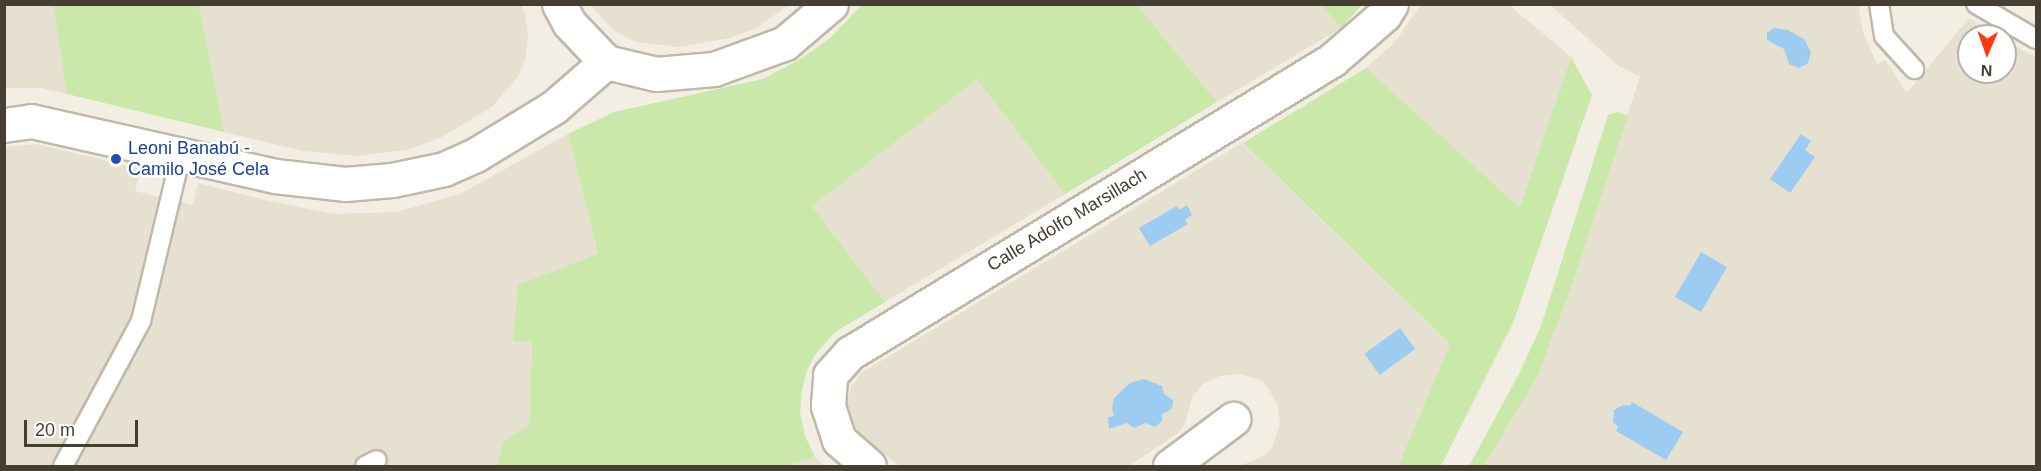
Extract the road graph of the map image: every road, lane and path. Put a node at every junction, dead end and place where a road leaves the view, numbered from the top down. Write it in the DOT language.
graph roads {
  1 [pos="559,4"];
  2 [pos="831,4"];
  3 [pos="1391,4"];
  4 [pos="1879,4"];
  5 [pos="1976,4"];
  6 [pos="2037,39"];
  7 [pos="606,62"];
  8 [pos="1914,69"];
  9 [pos="4,125"];
  10 [pos="181,155"];
  11 [pos="1233,419"];
  12 [pos="63,466"];
  13 [pos="869,466"];
  14 [pos="1170,466"];
  1 -- 7 [label="street"];
  2 -- 7 [label="street"];
  3 -- 13 [label="street, Calle Adolfo Marsillach"];
  4 -- 8 [label="lane"];
  5 -- 6 [label="lane"];
  7 -- 10 [label="street"];
  9 -- 10 [label="street"];
  10 -- 12 [label="lane"];
  11 -- 14 [label="street"];
}
